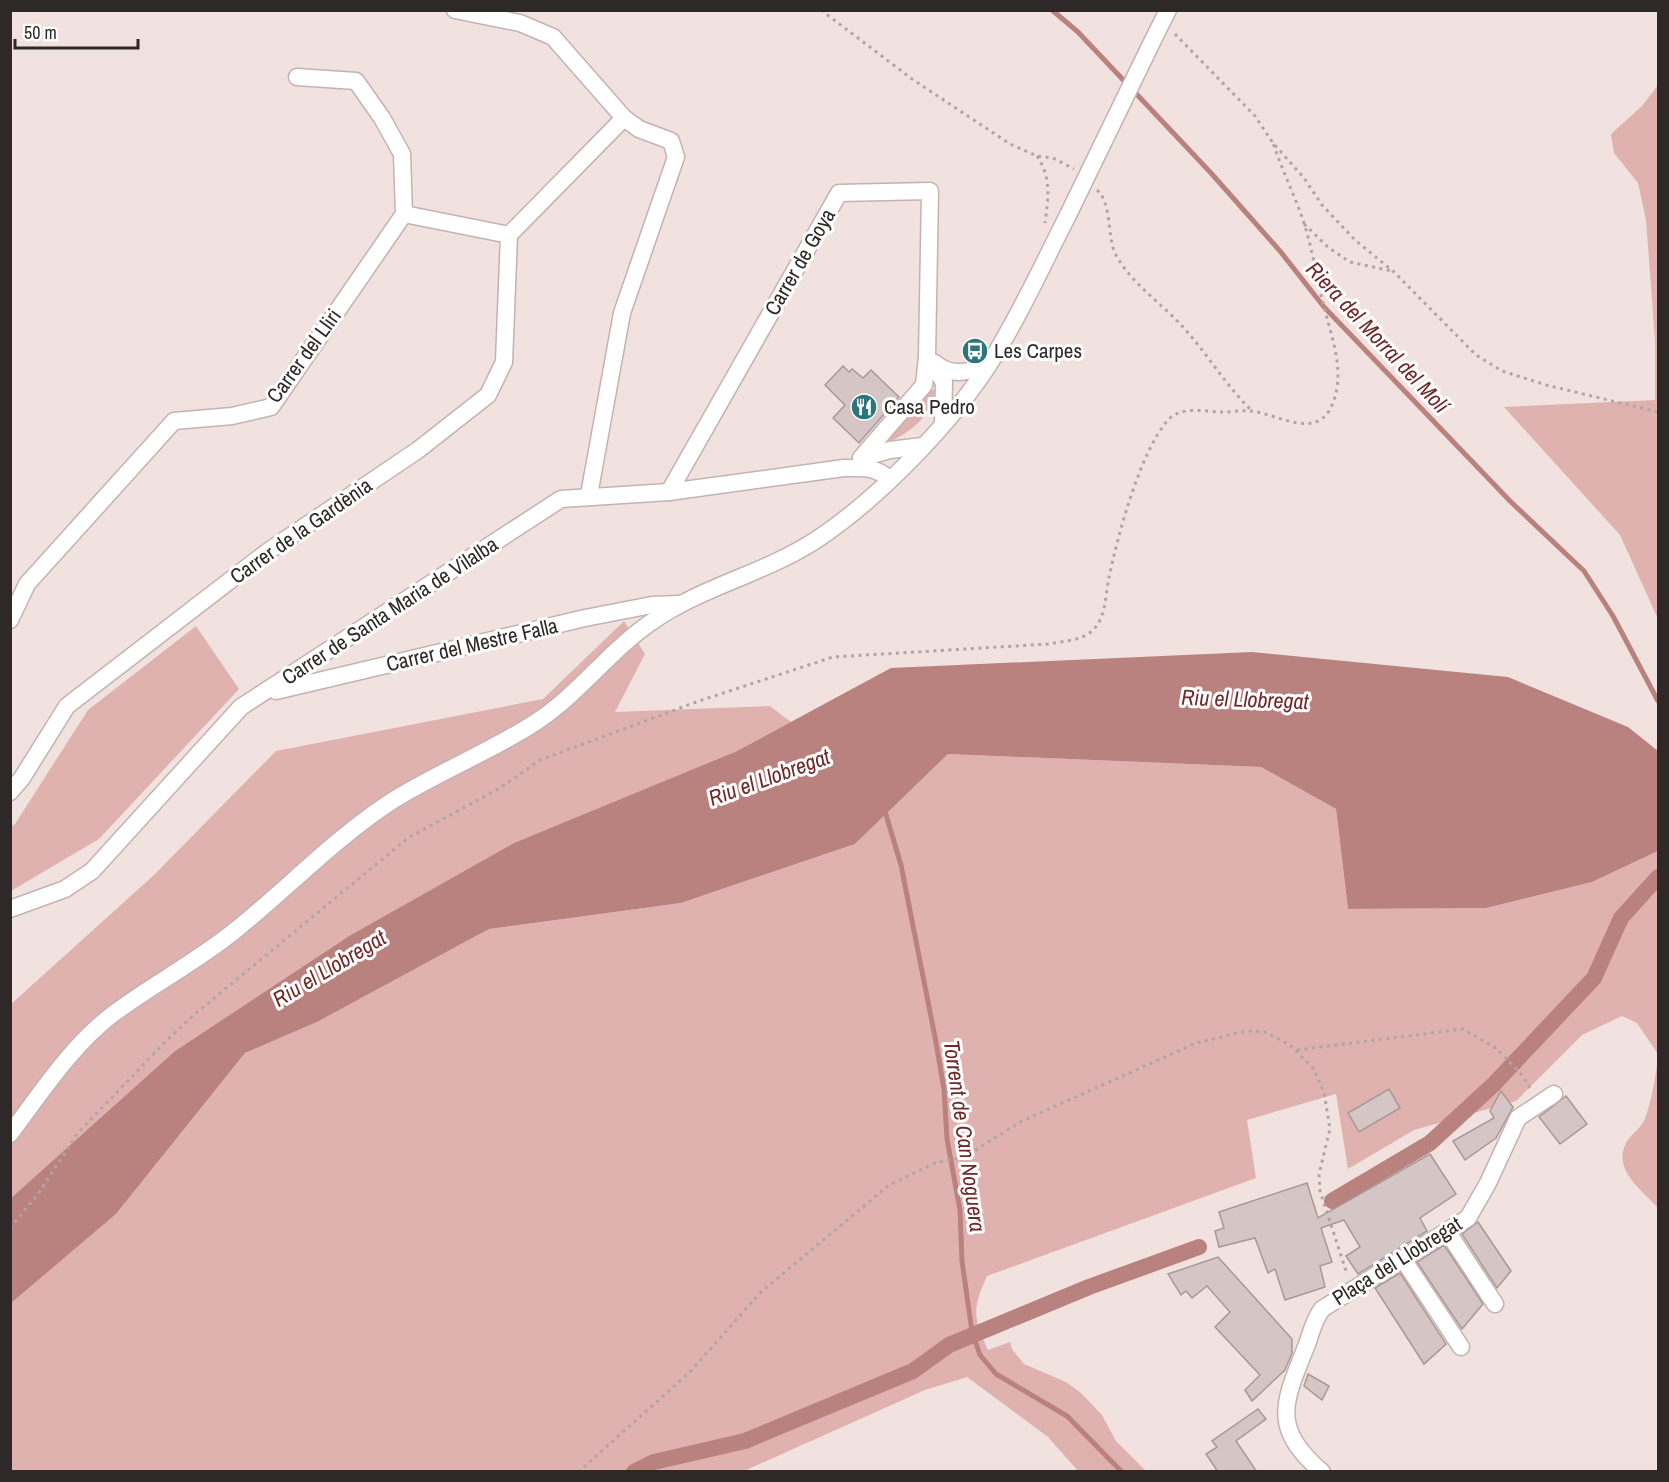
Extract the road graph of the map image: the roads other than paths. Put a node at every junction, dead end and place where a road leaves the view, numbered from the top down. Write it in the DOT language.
graph roads {
  1 [pos="455,10"];
  2 [pos="1166,16"];
  3 [pos="297,77"];
  4 [pos="624,118"];
  5 [pos="404,214"];
  6 [pos="509,235"];
  7 [pos="927,357"];
  8 [pos="988,366"];
  9 [pos="943,423"];
  10 [pos="922,446"];
  11 [pos="861,458"];
  12 [pos="844,468"];
  13 [pos="889,479"];
  14 [pos="669,492"];
  15 [pos="589,495"];
  16 [pos="682,603"];
  17 [pos="10,620"];
  18 [pos="263,694"];
  19 [pos="10,792"];
  20 [pos="10,909"];
  21 [pos="1554,1094"];
  22 [pos="10,1134"];
  23 [pos="1446,1231"];
  24 [pos="1403,1259"];
  25 [pos="1495,1304"];
  26 [pos="1461,1347"];
  27 [pos="1322,1472"];
  1 -- 4 [label="street"];
  2 -- 8 [label="street, bridge"];
  3 -- 5 [label="street"];
  4 -- 6 [label="street"];
  4 -- 15 [label="street"];
  5 -- 6 [label="street"];
  5 -- 17 [label="street, Carrer del Lliri"];
  6 -- 19 [label="street, Carrer de la Gardènia"];
  7 -- 8 [label="street"];
  7 -- 9 [label="street"];
  7 -- 11 [label="street, Carrer de Goya"];
  7 -- 14 [label="street, Carrer de Goya"];
  8 -- 9 [label="street"];
  9 -- 10 [label="street"];
  10 -- 11 [label="street, Carrer de Santa Maria de Vilalba"];
  10 -- 13 [label="street"];
  11 -- 12 [label="street, Carrer de Santa Maria de Vilalba"];
  12 -- 13 [label="street, Carrer de Santa Maria de Vilalba"];
  12 -- 14 [label="street, Carrer de Santa Maria de Vilalba"];
  13 -- 16 [label="street"];
  14 -- 15 [label="street, Carrer de Santa Maria de Vilalba"];
  15 -- 18 [label="street, Carrer de Santa Maria de Vilalba"];
  16 -- 18 [label="street, Carrer del Mestre Falla"];
  16 -- 22 [label="street"];
  18 -- 20 [label="street, Carrer de Santa Maria de Vilalba"];
  21 -- 23 [label="street, Plaça del Llobregat"];
  23 -- 24 [label="street, Plaça del Llobregat"];
  23 -- 25 [label="street"];
  24 -- 26 [label="street"];
  24 -- 27 [label="street, Plaça del Llobregat"];
}
